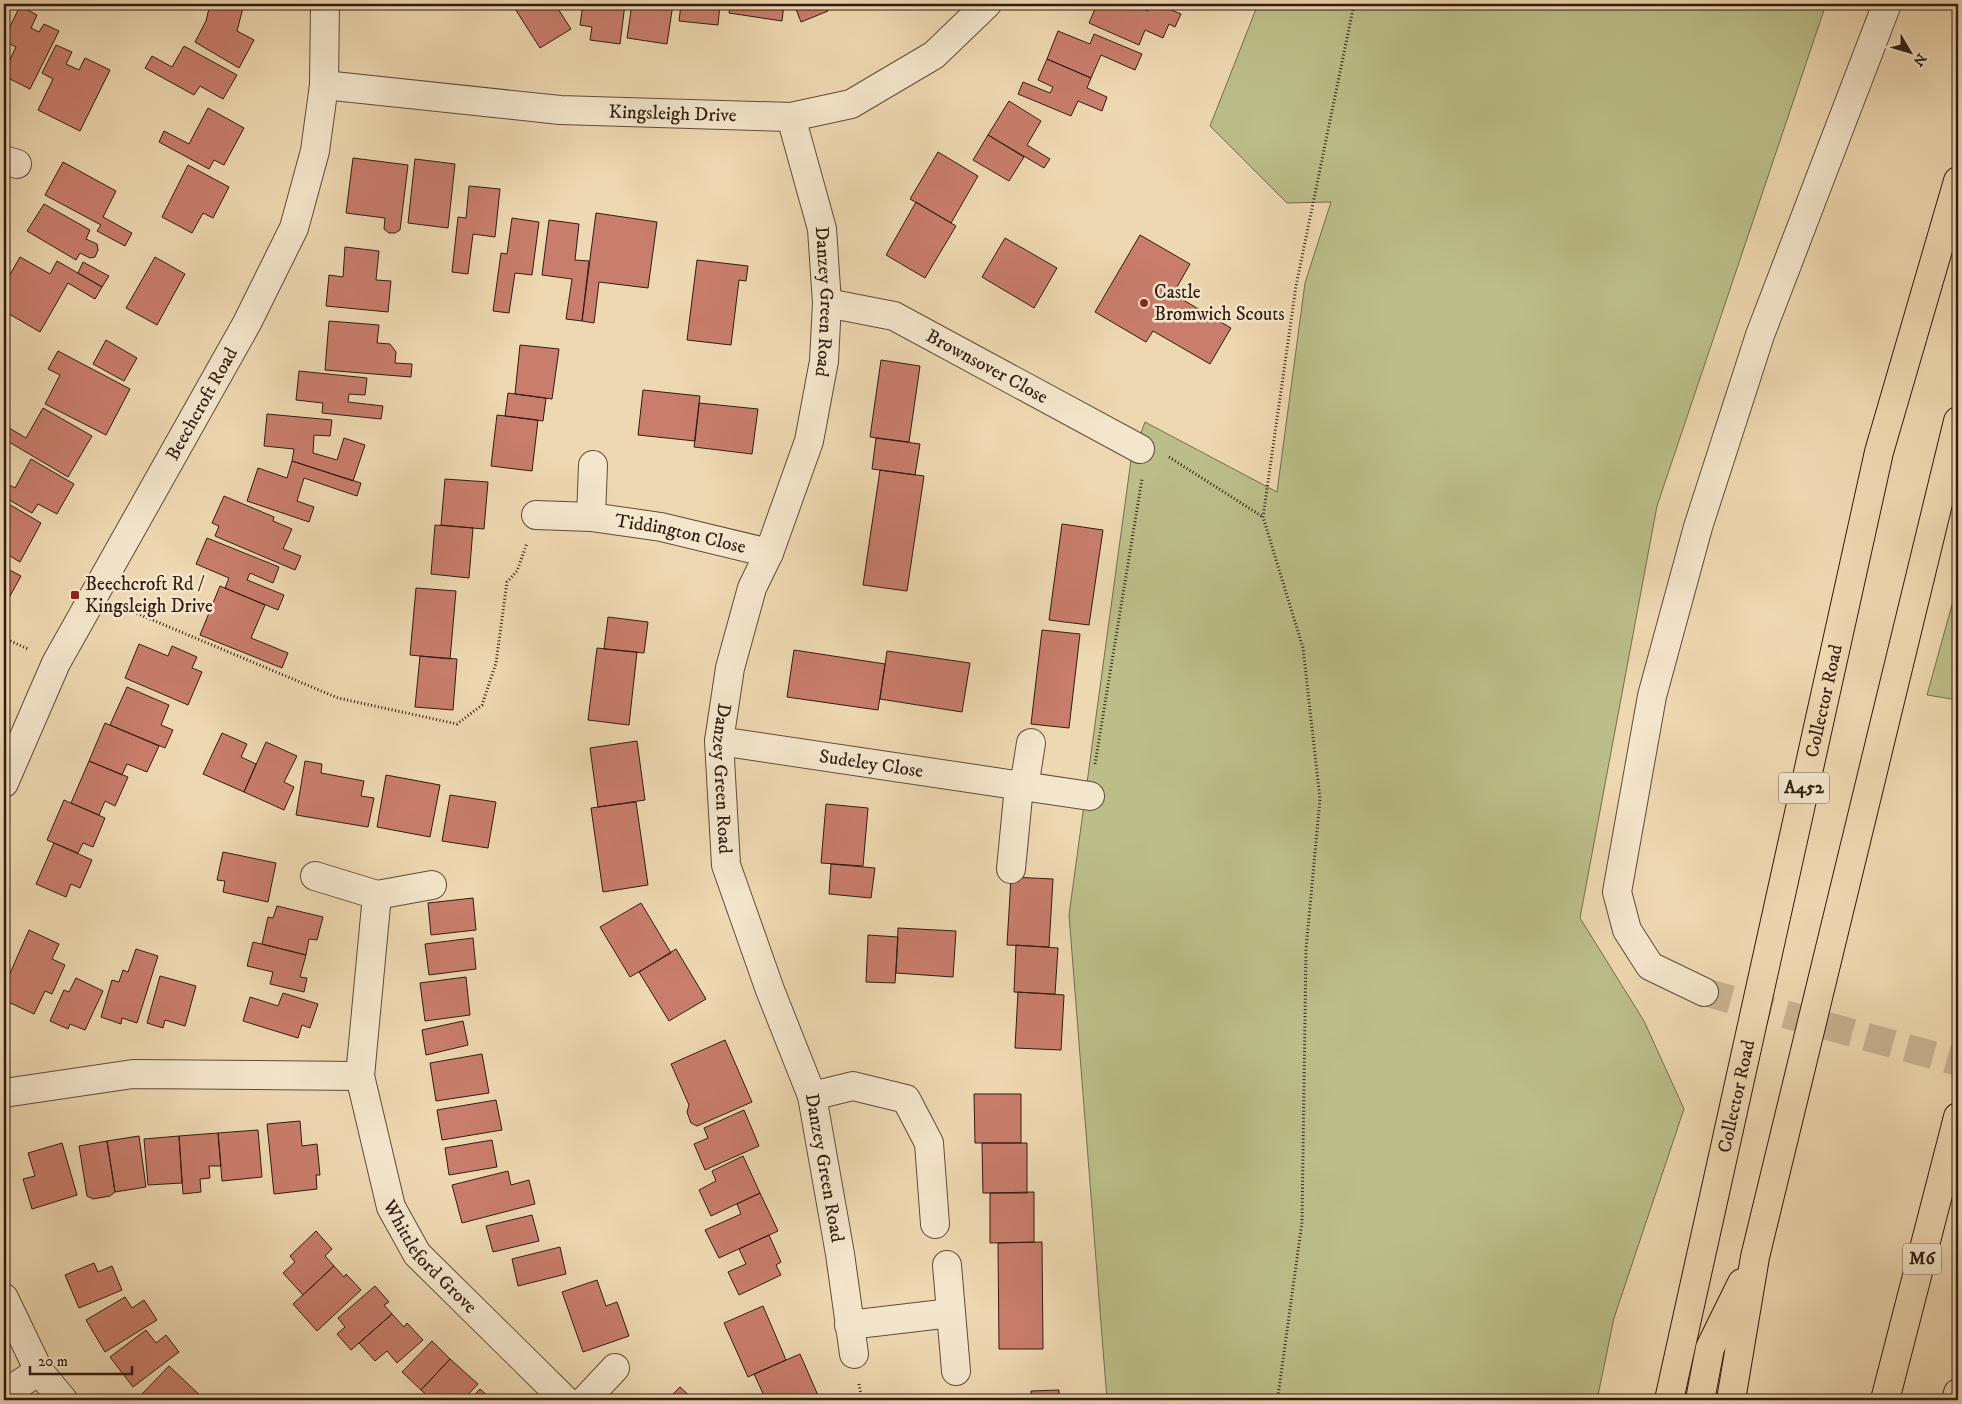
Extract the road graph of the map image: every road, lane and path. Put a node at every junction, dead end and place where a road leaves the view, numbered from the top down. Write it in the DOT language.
graph roads {
  1 [pos="325,4"];
  2 [pos="988,4"];
  3 [pos="1354,4"];
  4 [pos="1887,4"];
  5 [pos="324,85"];
  6 [pos="791,117"];
  7 [pos="1958,181"];
  8 [pos="827,303"];
  9 [pos="1958,421"];
  10 [pos="1140,449"];
  11 [pos="593,465"];
  12 [pos="536,515"];
  13 [pos="591,517"];
  14 [pos="1263,517"];
  15 [pos="770,552"];
  16 [pos="93,595"];
  17 [pos="719,741"];
  18 [pos="1031,743"];
  19 [pos="4,783"];
  20 [pos="1021,786"];
  21 [pos="1090,796"];
  22 [pos="1011,869"];
  23 [pos="315,876"];
  24 [pos="432,885"];
  25 [pos="377,895"];
  26 [pos="1704,992"];
  27 [pos="360,1076"];
  28 [pos="4,1093"];
  29 [pos="812,1096"];
  30 [pos="1958,1117"];
  31 [pos="935,1224"];
  32 [pos="1755,1257"];
  33 [pos="947,1265"];
  34 [pos="4,1298"];
  35 [pos="950,1313"];
  36 [pos="849,1325"];
  37 [pos="854,1354"];
  38 [pos="615,1368"];
  39 [pos="39,1371"];
  40 [pos="956,1371"];
  41 [pos="1669,1393"];
  42 [pos="1958,1393"];
  43 [pos="4,1394"];
  44 [pos="63,1400"];
  45 [pos="565,1400"];
  46 [pos="586,1400"];
  47 [pos="1276,1400"];
  48 [pos="1700,1400"];
  49 [pos="1731,1400"];
  50 [pos="1885,1400"];
  51 [pos="1956,1400"];
  1 -- 5 [label="street, Beechcroft Road"];
  2 -- 6 [label="street, Kingsleigh Drive"];
  3 -- 14 [label="path"];
  4 -- 26 [label="street"];
  5 -- 6 [label="street, Kingsleigh Drive"];
  5 -- 16 [label="street, Beechcroft Road"];
  6 -- 8 [label="street, Danzey Green Road"];
  7 -- 41 [label="highway, Collector Road / A452"];
  8 -- 10 [label="street, Brownsover Close"];
  8 -- 15 [label="street, Danzey Green Road"];
  9 -- 32 [label="highway"];
  10 -- 14 [label="path"];
  10 -- 21 [label="path"];
  11 -- 13 [label="street, Tiddington Close"];
  12 -- 13 [label="street, Tiddington Close"];
  12 -- 16 [label="path"];
  13 -- 15 [label="street, Tiddington Close"];
  14 -- 47 [label="path"];
  15 -- 17 [label="street, Danzey Green Road"];
  16 -- 19 [label="street, Beechcroft Road"];
  17 -- 20 [label="street, Sudeley Close"];
  17 -- 29 [label="street, Danzey Green Road"];
  18 -- 20 [label="street"];
  20 -- 21 [label="street, Sudeley Close"];
  20 -- 22 [label="street"];
  23 -- 25 [label="street"];
  24 -- 25 [label="street"];
  25 -- 27 [label="street, Whittleford Grove"];
  27 -- 28 [label="street"];
  27 -- 45 [label="street, Whittleford Grove"];
  29 -- 31 [label="street"];
  29 -- 36 [label="street, Danzey Green Road"];
  30 -- 50 [label="highway, M6"];
  32 -- 48 [label="highway"];
  32 -- 49 [label="highway"];
  33 -- 35 [label="street"];
  34 -- 39 [label="street"];
  35 -- 36 [label="street"];
  35 -- 40 [label="street"];
  36 -- 37 [label="street, Danzey Green Road"];
  38 -- 46 [label="street"];
  39 -- 43 [label="street"];
  39 -- 44 [label="street"];
  42 -- 51 [label="highway"];
}
